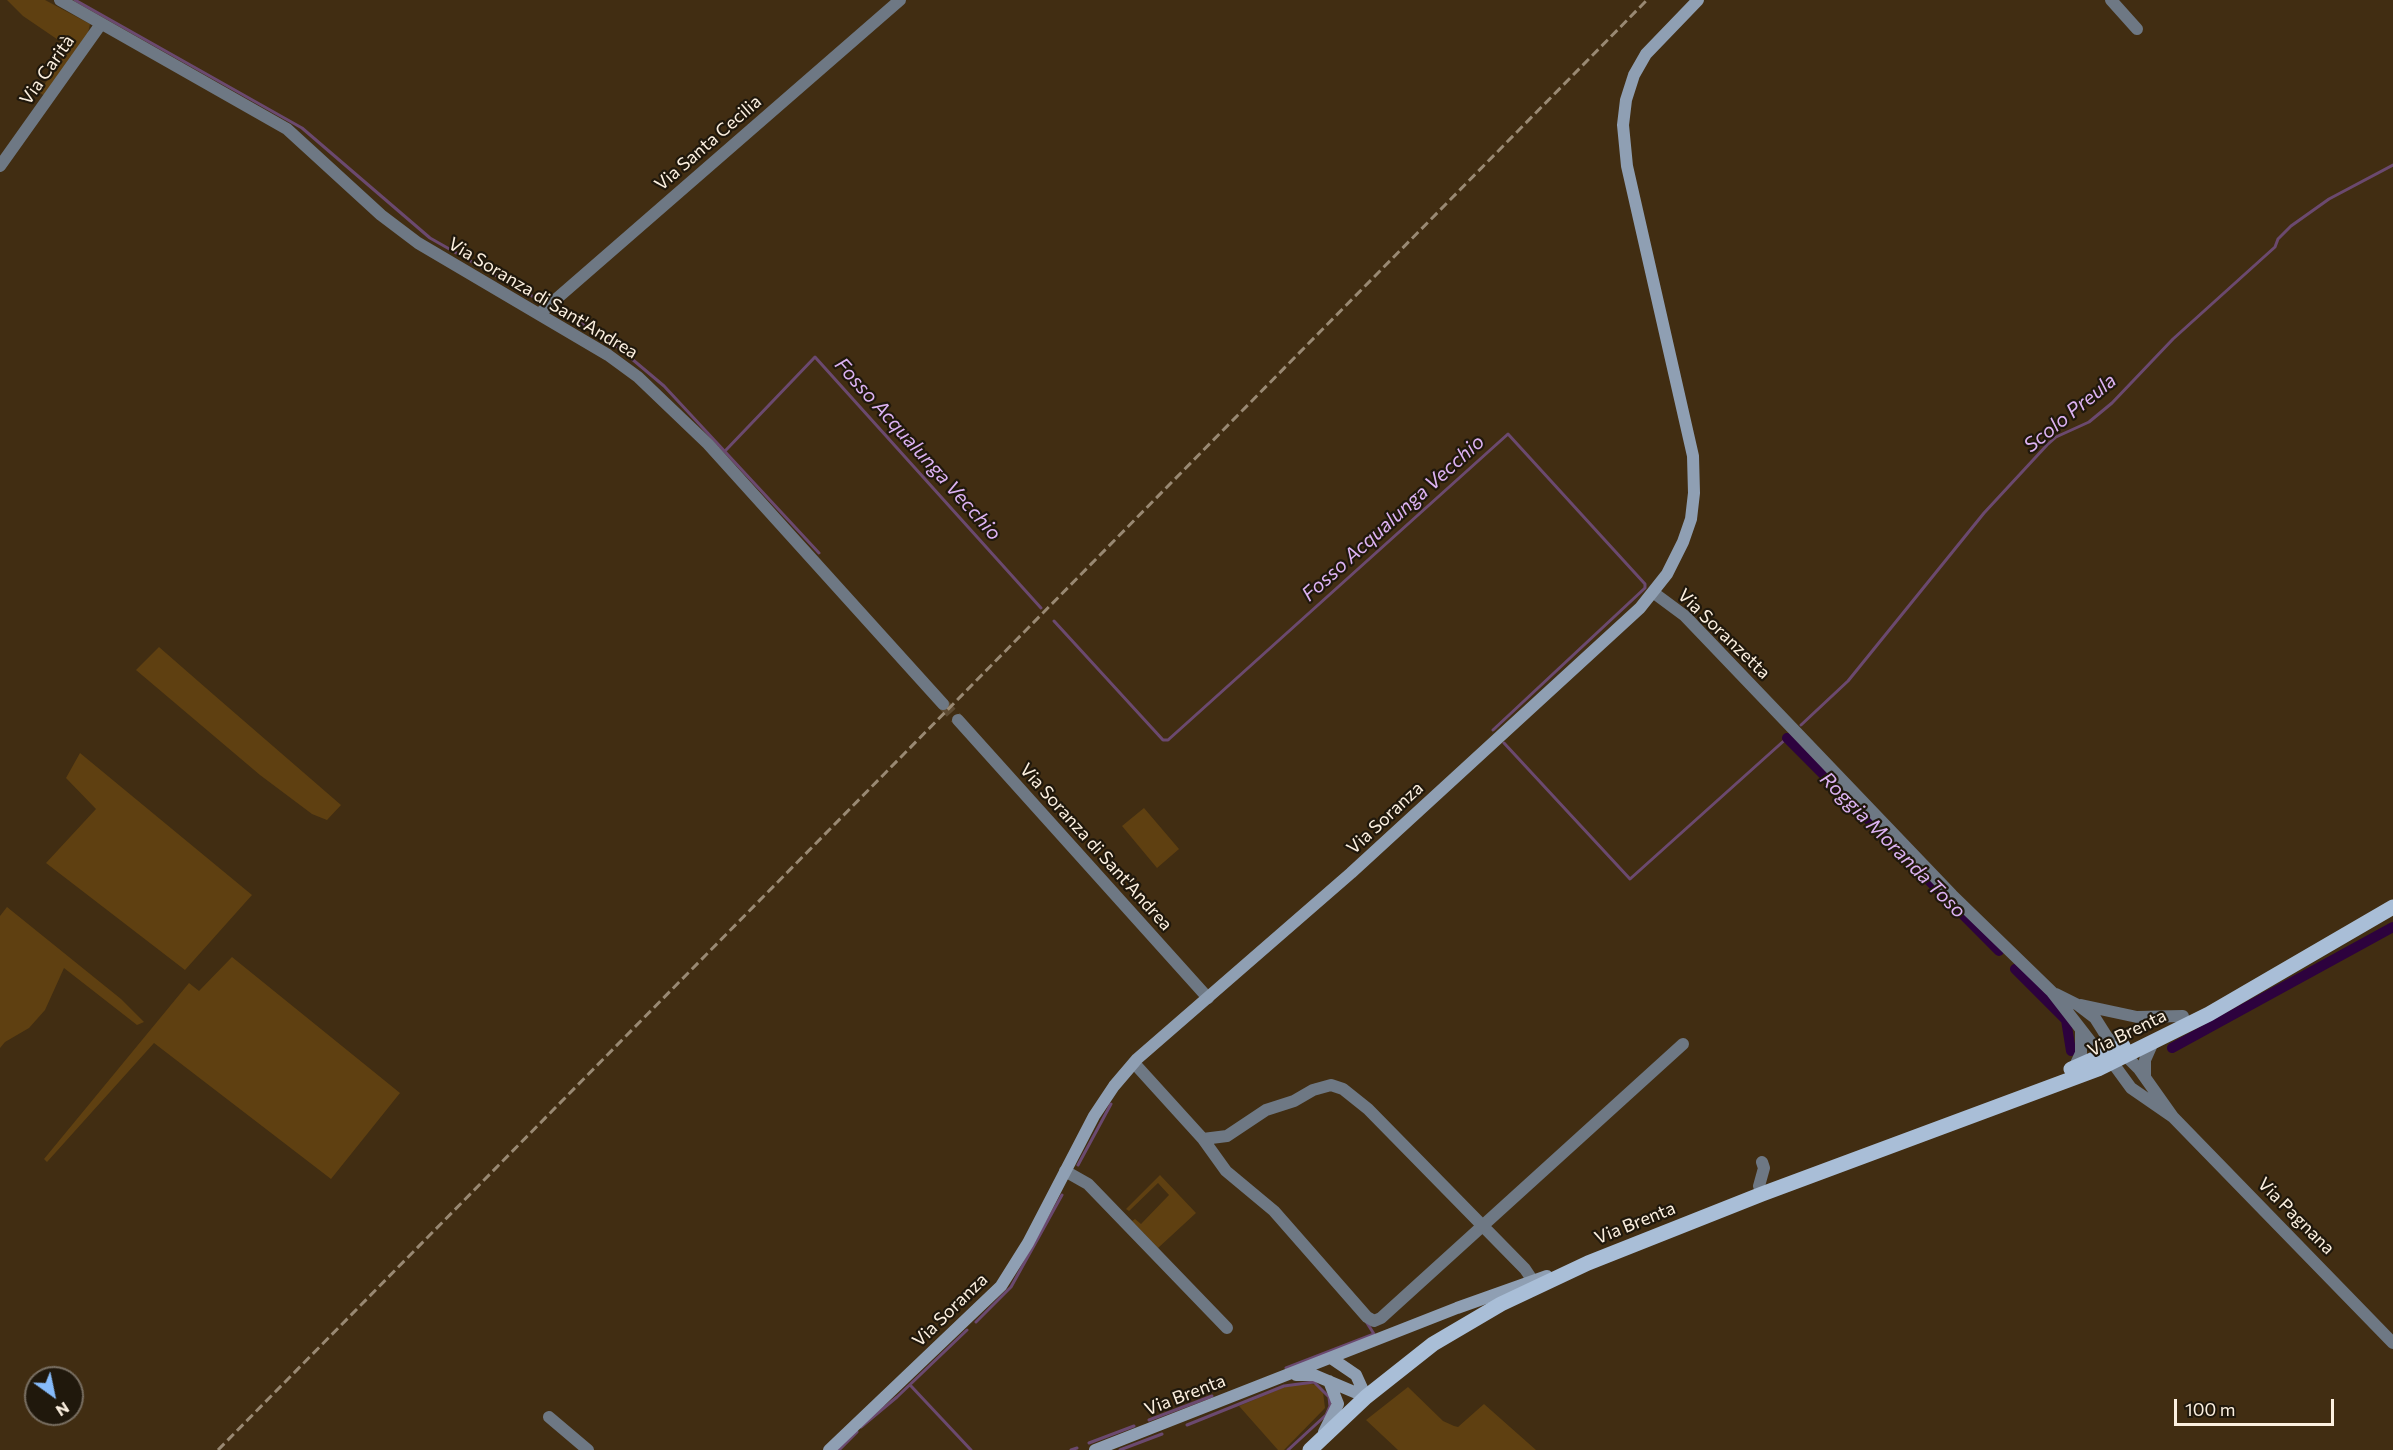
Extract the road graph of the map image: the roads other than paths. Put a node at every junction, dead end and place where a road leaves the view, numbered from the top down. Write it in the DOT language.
graph roads {
  1 [pos="60,0"];
  2 [pos="900,0"];
  3 [pos="1698,0"];
  4 [pos="2111,0"];
  5 [pos="101,24"];
  6 [pos="2137,29"];
  7 [pos="0,166"];
  8 [pos="539,314"];
  9 [pos="1654,593"];
  10 [pos="943,704"];
  11 [pos="958,720"];
  12 [pos="2393,907"];
  13 [pos="2307,956"];
  14 [pos="2052,992"];
  15 [pos="1208,998"];
  16 [pos="2078,1005"];
  17 [pos="2205,1005"];
  18 [pos="2183,1017"];
  19 [pos="2081,1031"];
  20 [pos="2153,1042"];
  21 [pos="1683,1044"];
  22 [pos="2114,1055"];
  23 [pos="1134,1063"];
  24 [pos="2074,1068"];
  25 [pos="2145,1078"];
  26 [pos="2173,1117"];
  27 [pos="1953,1122"];
  28 [pos="1203,1139"];
  29 [pos="1762,1162"];
  30 [pos="1065,1171"];
  31 [pos="1762,1194"];
  32 [pos="1482,1226"];
  33 [pos="1588,1263"];
  34 [pos="1533,1281"];
  35 [pos="1227,1328"];
  36 [pos="2393,1343"];
  37 [pos="1331,1358"];
  38 [pos="1288,1376"];
  39 [pos="1329,1381"];
  40 [pos="1366,1397"];
  41 [pos="549,1418"];
  42 [pos="1314,1446"];
  43 [pos="588,1450"];
  44 [pos="829,1450"];
  45 [pos="1095,1450"];
  1 -- 5 [label="street, Via Soranza di Sant'Andrea"];
  2 -- 8 [label="street, Via Santa Cecilia"];
  3 -- 9 [label="main road, Via Soranzetta"];
  4 -- 6 [label="street"];
  5 -- 7 [label="street, Via Carità"];
  5 -- 8 [label="street, Via Soranza di Sant'Andrea"];
  8 -- 10 [label="street, Via Soranza di Sant'Andrea"];
  9 -- 14 [label="street, Via Soranzetta"];
  9 -- 15 [label="main road, Via Soranza"];
  11 -- 15 [label="street, Via Soranza di Sant'Andrea"];
  12 -- 13 [label="main road, Via Brenta"];
  13 -- 17 [label="main road, Via Brenta"];
  13 -- 20 [label="main road, Via Brenta"];
  14 -- 16 [label="street, Via Soranzetta"];
  14 -- 19 [label="street, Via Soranzetta"];
  15 -- 23 [label="main road, Via Soranza"];
  16 -- 18 [label="street"];
  16 -- 22 [label="street, Via Soranzetta"];
  17 -- 18 [label="main road, Via Brenta"];
  17 -- 22 [label="main road"];
  18 -- 22 [label="main road, Via Brenta"];
  19 -- 22 [label="street, Via Soranzetta"];
  19 -- 24 [label="street"];
  20 -- 22 [label="main road, Via Brenta"];
  20 -- 25 [label="street"];
  21 -- 32 [label="street"];
  22 -- 24 [label="main road, Via Brenta"];
  22 -- 25 [label="street, Via Pagnana"];
  22 -- 26 [label="street, Via Pagnana"];
  22 -- 27 [label="main road, Via Brenta"];
  23 -- 28 [label="street"];
  23 -- 30 [label="main road, Via Soranza"];
  24 -- 27 [label="main road, Via Brenta"];
  25 -- 26 [label="street, Via Pagnana"];
  26 -- 36 [label="street, Via Pagnana"];
  27 -- 31 [label="main road, Via Brenta"];
  28 -- 32 [label="street"];
  28 -- 32 [label="street"];
  29 -- 31 [label="street"];
  30 -- 35 [label="street"];
  30 -- 44 [label="main road, Via Soranza"];
  31 -- 33 [label="main road, Via Brenta"];
  32 -- 34 [label="street"];
  33 -- 34 [label="main road, Via Brenta"];
  33 -- 40 [label="main road"];
  34 -- 37 [label="main road, Via Brenta"];
  37 -- 38 [label="main road, Via Brenta"];
  37 -- 40 [label="main road"];
  38 -- 39 [label="main road, Via Brenta"];
  38 -- 45 [label="main road, Via Brenta"];
  39 -- 40 [label="main road, Via Brenta"];
  39 -- 42 [label="main road"];
  40 -- 42 [label="main road"];
  41 -- 43 [label="street"];
}
